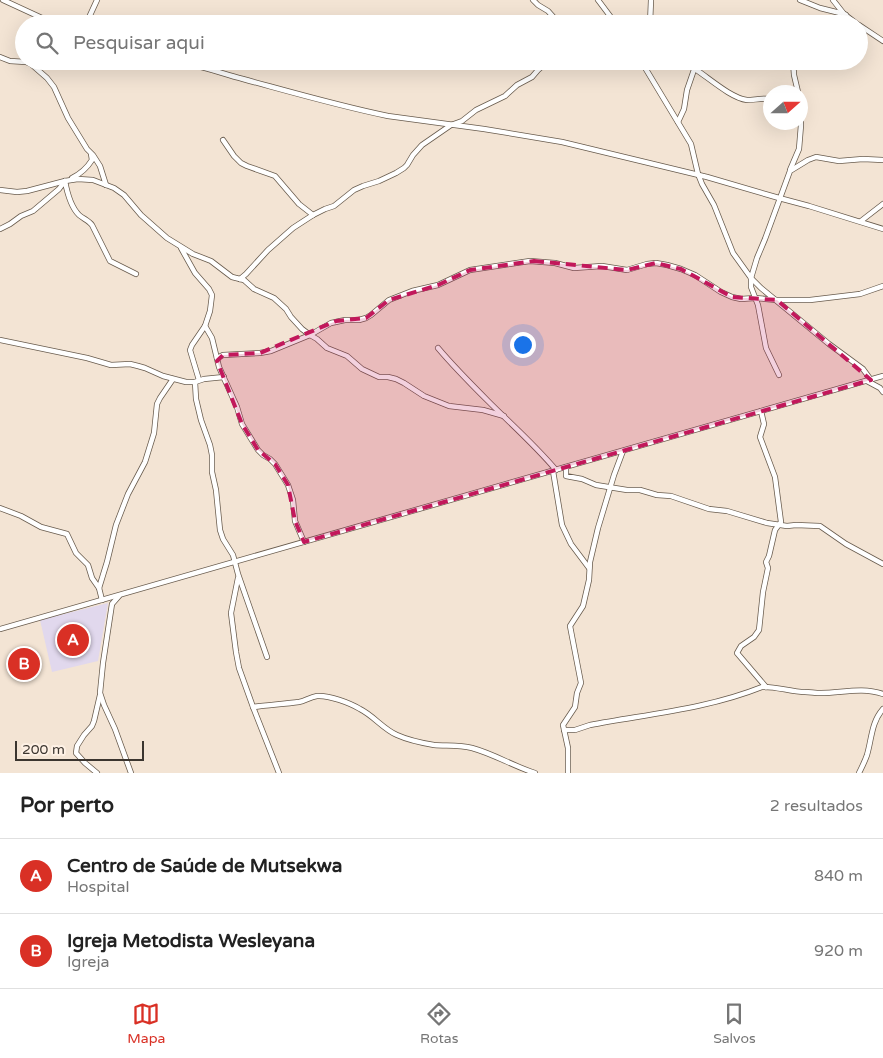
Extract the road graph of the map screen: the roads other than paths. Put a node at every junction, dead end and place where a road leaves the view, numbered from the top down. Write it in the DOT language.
graph roads {
  1 [pos="3,0"];
  2 [pos="97,0"];
  3 [pos="533,0"];
  4 [pos="598,0"];
  5 [pos="650,0"];
  6 [pos="800,0"];
  7 [pos="833,0"];
  8 [pos="845,14"];
  9 [pos="36,15"];
  10 [pos="90,15"];
  11 [pos="552,15"];
  12 [pos="609,15"];
  13 [pos="650,15"];
  14 [pos="868,31"];
  15 [pos="883,41"];
  16 [pos="0,57"];
  17 [pos="15,61"];
  18 [pos="37,70"];
  19 [pos="215,70"];
  20 [pos="538,70"];
  21 [pos="647,70"];
  22 [pos="695,70"];
  23 [pos="697,70"];
  24 [pos="794,70"];
  25 [pos="796,85"];
  26 [pos="763,98"];
  27 [pos="678,122"];
  28 [pos="451,125"];
  29 [pos="801,130"];
  30 [pos="223,140"];
  31 [pos="90,152"];
  32 [pos="883,160"];
  33 [pos="790,171"];
  34 [pos="698,174"];
  35 [pos="68,180"];
  36 [pos="106,185"];
  37 [pos="0,190"];
  38 [pos="779,198"];
  39 [pos="883,204"];
  40 [pos="313,215"];
  41 [pos="861,222"];
  42 [pos="0,229"];
  43 [pos="883,229"];
  44 [pos="179,245"];
  45 [pos="136,274"];
  46 [pos="751,278"];
  47 [pos="240,279"];
  48 [pos="883,286"];
  49 [pos="755,298"];
  50 [pos="777,300"];
  51 [pos="205,326"];
  52 [pos="310,335"];
  53 [pos="0,340"];
  54 [pos="438,348"];
  55 [pos="217,358"];
  56 [pos="779,375"];
  57 [pos="883,376"];
  58 [pos="224,377"];
  59 [pos="173,379"];
  60 [pos="869,380"];
  61 [pos="197,381"];
  62 [pos="883,382"];
  63 [pos="881,390"];
  64 [pos="761,411"];
  65 [pos="504,416"];
  66 [pos="623,450"];
  67 [pos="566,467"];
  68 [pos="554,470"];
  69 [pos="610,487"];
  70 [pos="0,508"];
  71 [pos="779,525"];
  72 [pos="304,542"];
  73 [pos="233,555"];
  74 [pos="243,560"];
  75 [pos="235,562"];
  76 [pos="883,564"];
  77 [pos="590,569"];
  78 [pos="238,574"];
  79 [pos="99,588"];
  80 [pos="122,594"];
  81 [pos="104,599"];
  82 [pos="112,604"];
  83 [pos="0,629"];
  84 [pos="266,657"];
  85 [pos="766,687"];
  86 [pos="100,694"];
  87 [pos="883,694"];
  88 [pos="253,708"];
  89 [pos="883,709"];
  90 [pos="564,730"];
  91 [pos="97,773"];
  92 [pos="131,773"];
  93 [pos="279,773"];
  94 [pos="535,773"];
  95 [pos="568,773"];
  96 [pos="859,773"];
  1 -- 9 [label="street"];
  2 -- 10 [label="street"];
  3 -- 11 [label="street"];
  4 -- 12 [label="street"];
  5 -- 13 [label="street"];
  6 -- 8 [label="street"];
  7 -- 8 [label="street"];
  14 -- 15 [label="street"];
  16 -- 17 [label="street"];
  18 -- 31 [label="street"];
  19 -- 28 [label="street"];
  20 -- 28 [label="street"];
  21 -- 27 [label="street"];
  22 -- 27 [label="street"];
  23 -- 26 [label="street"];
  24 -- 25 [label="street"];
  27 -- 34 [label="street"];
  28 -- 34 [label="street"];
  28 -- 40 [label="street"];
  29 -- 33 [label="street"];
  30 -- 40 [label="street"];
  31 -- 35 [label="street"];
  31 -- 36 [label="street"];
  32 -- 33 [label="street"];
  33 -- 38 [label="street"];
  34 -- 38 [label="street"];
  34 -- 46 [label="street"];
  35 -- 36 [label="street"];
  35 -- 37 [label="street"];
  35 -- 42 [label="street"];
  35 -- 45 [label="street"];
  36 -- 44 [label="street"];
  38 -- 41 [label="street"];
  38 -- 46 [label="street"];
  39 -- 41 [label="street"];
  40 -- 47 [label="street"];
  41 -- 43 [label="street"];
  44 -- 47 [label="street"];
  44 -- 51 [label="street"];
  46 -- 49 [label="street"];
  46 -- 50 [label="street"];
  47 -- 52 [label="street"];
  48 -- 50 [label="street"];
  49 -- 50 [label="street"];
  49 -- 52 [label="street"];
  49 -- 56 [label="street"];
  50 -- 60 [label="street"];
  51 -- 55 [label="street"];
  51 -- 61 [label="street"];
  52 -- 55 [label="street"];
  52 -- 65 [label="street"];
  53 -- 59 [label="street"];
  54 -- 65 [label="street"];
  55 -- 58 [label="street"];
  57 -- 60 [label="street"];
  58 -- 61 [label="street"];
  58 -- 72 [label="street"];
  59 -- 61 [label="street"];
  59 -- 79 [label="street"];
  60 -- 63 [label="street"];
  60 -- 64 [label="street"];
  61 -- 73 [label="street"];
  62 -- 63 [label="street"];
  64 -- 66 [label="street"];
  64 -- 71 [label="street"];
  65 -- 68 [label="street"];
  66 -- 67 [label="street"];
  66 -- 69 [label="street"];
  67 -- 68 [label="street"];
  67 -- 69 [label="street"];
  68 -- 72 [label="street"];
  68 -- 77 [label="street"];
  69 -- 71 [label="street"];
  69 -- 77 [label="street"];
  70 -- 79 [label="street"];
  71 -- 76 [label="street"];
  71 -- 85 [label="street"];
  72 -- 74 [label="street"];
  73 -- 74 [label="street"];
  73 -- 75 [label="street"];
  74 -- 75 [label="street"];
  75 -- 78 [label="street"];
  75 -- 80 [label="street"];
  77 -- 90 [label="street"];
  78 -- 84 [label="street"];
  78 -- 88 [label="street"];
  79 -- 81 [label="street"];
  80 -- 81 [label="street"];
  80 -- 82 [label="street"];
  81 -- 82 [label="street"];
  81 -- 83 [label="street"];
  82 -- 86 [label="street"];
  85 -- 87 [label="street"];
  85 -- 90 [label="street"];
  86 -- 91 [label="street"];
  86 -- 92 [label="street"];
  88 -- 93 [label="street"];
  88 -- 94 [label="street"];
  89 -- 96 [label="street"];
  90 -- 95 [label="street"];
}
